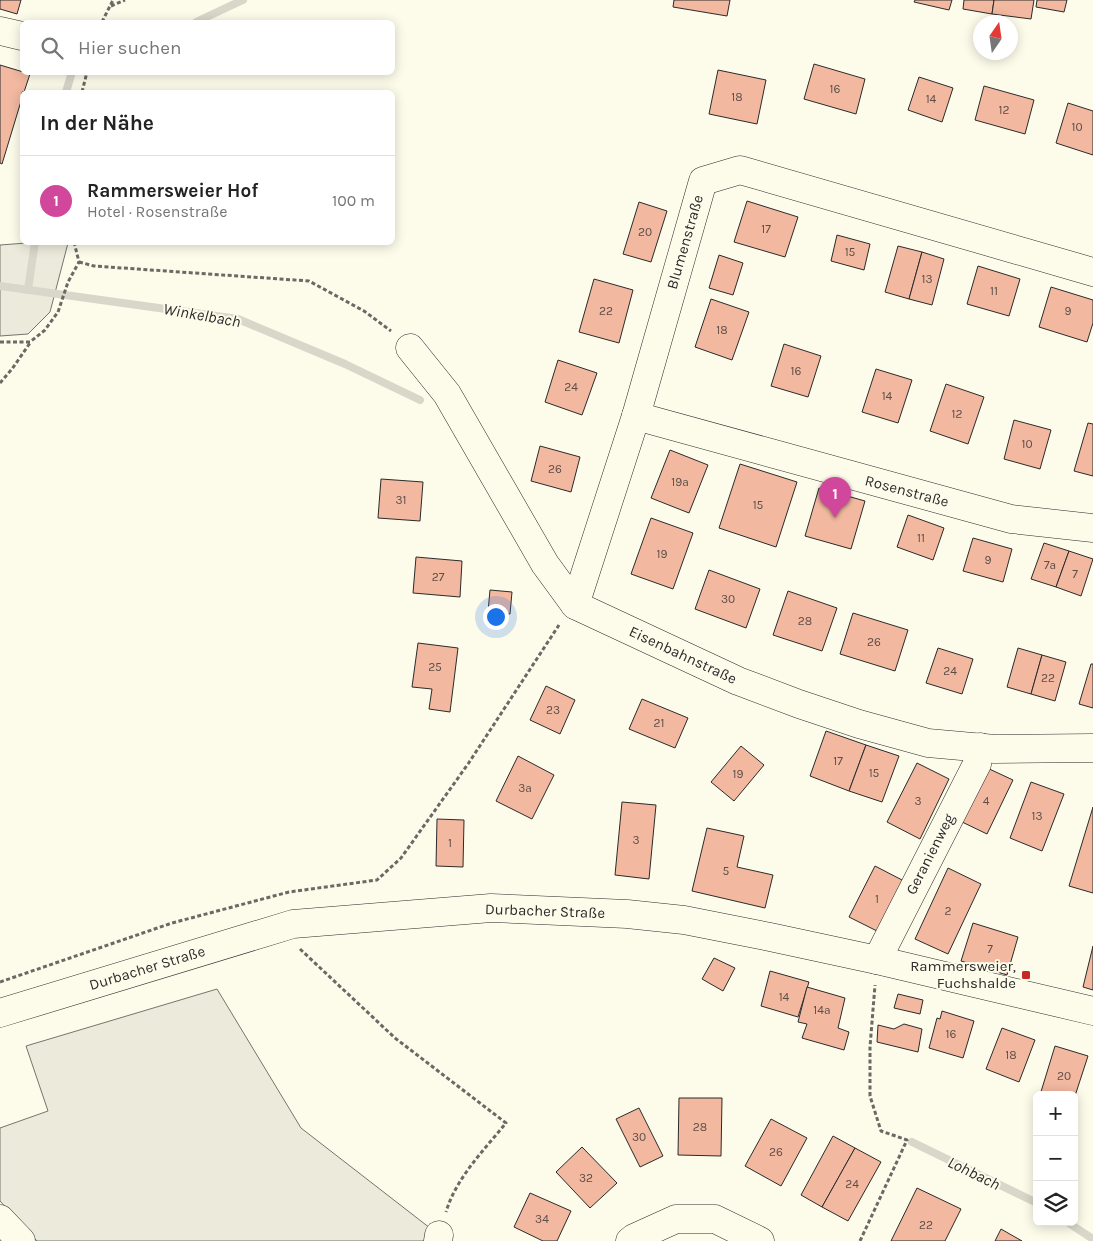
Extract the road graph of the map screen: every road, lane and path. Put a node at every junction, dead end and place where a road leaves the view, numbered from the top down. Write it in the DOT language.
graph roads {
  1 [pos="113,0"];
  2 [pos="126,0"];
  3 [pos="110,6"];
  4 [pos="103,20"];
  5 [pos="0,31"];
  6 [pos="20,36"];
  7 [pos="86,75"];
  8 [pos="82,90"];
  9 [pos="75,245"];
  10 [pos="79,262"];
  11 [pos="1093,272"];
  12 [pos="0,342"];
  13 [pos="30,342"];
  14 [pos="410,348"];
  15 [pos="0,383"];
  16 [pos="636,416"];
  17 [pos="1093,528"];
  18 [pos="575,605"];
  19 [pos="980,747"];
  20 [pos="1093,748"];
  21 [pos="300,950"];
  22 [pos="876,960"];
  23 [pos="0,982"];
  24 [pos="1093,1010"];
  25 [pos="0,1013"];
  26 [pos="0,1219"];
  27 [pos="439,1238"];
  28 [pos="22,1241"];
  29 [pos="630,1241"];
  30 [pos="760,1241"];
  31 [pos="860,1241"];
  1 -- 3 [label="path"];
  2 -- 3 [label="path"];
  3 -- 4 [label="path"];
  5 -- 6 [label="street"];
  7 -- 8 [label="path"];
  9 -- 10 [label="path"];
  10 -- 13 [label="path"];
  10 -- 14 [label="path"];
  11 -- 16 [label="street, Blumenstraße"];
  12 -- 13 [label="path"];
  13 -- 15 [label="path"];
  14 -- 18 [label="street, Eisenbahnstraße"];
  16 -- 17 [label="street, Rosenstraße"];
  16 -- 18 [label="street, Blumenstraße"];
  18 -- 19 [label="street, Eisenbahnstraße"];
  18 -- 23 [label="path"];
  19 -- 20 [label="street, Eisenbahnstraße"];
  19 -- 22 [label="street, Geranienweg"];
  21 -- 27 [label="path"];
  22 -- 24 [label="street, Durbacher Straße"];
  22 -- 25 [label="street, Durbacher Straße"];
  22 -- 31 [label="path"];
  26 -- 28 [label="street"];
  29 -- 30 [label="street"];
}
